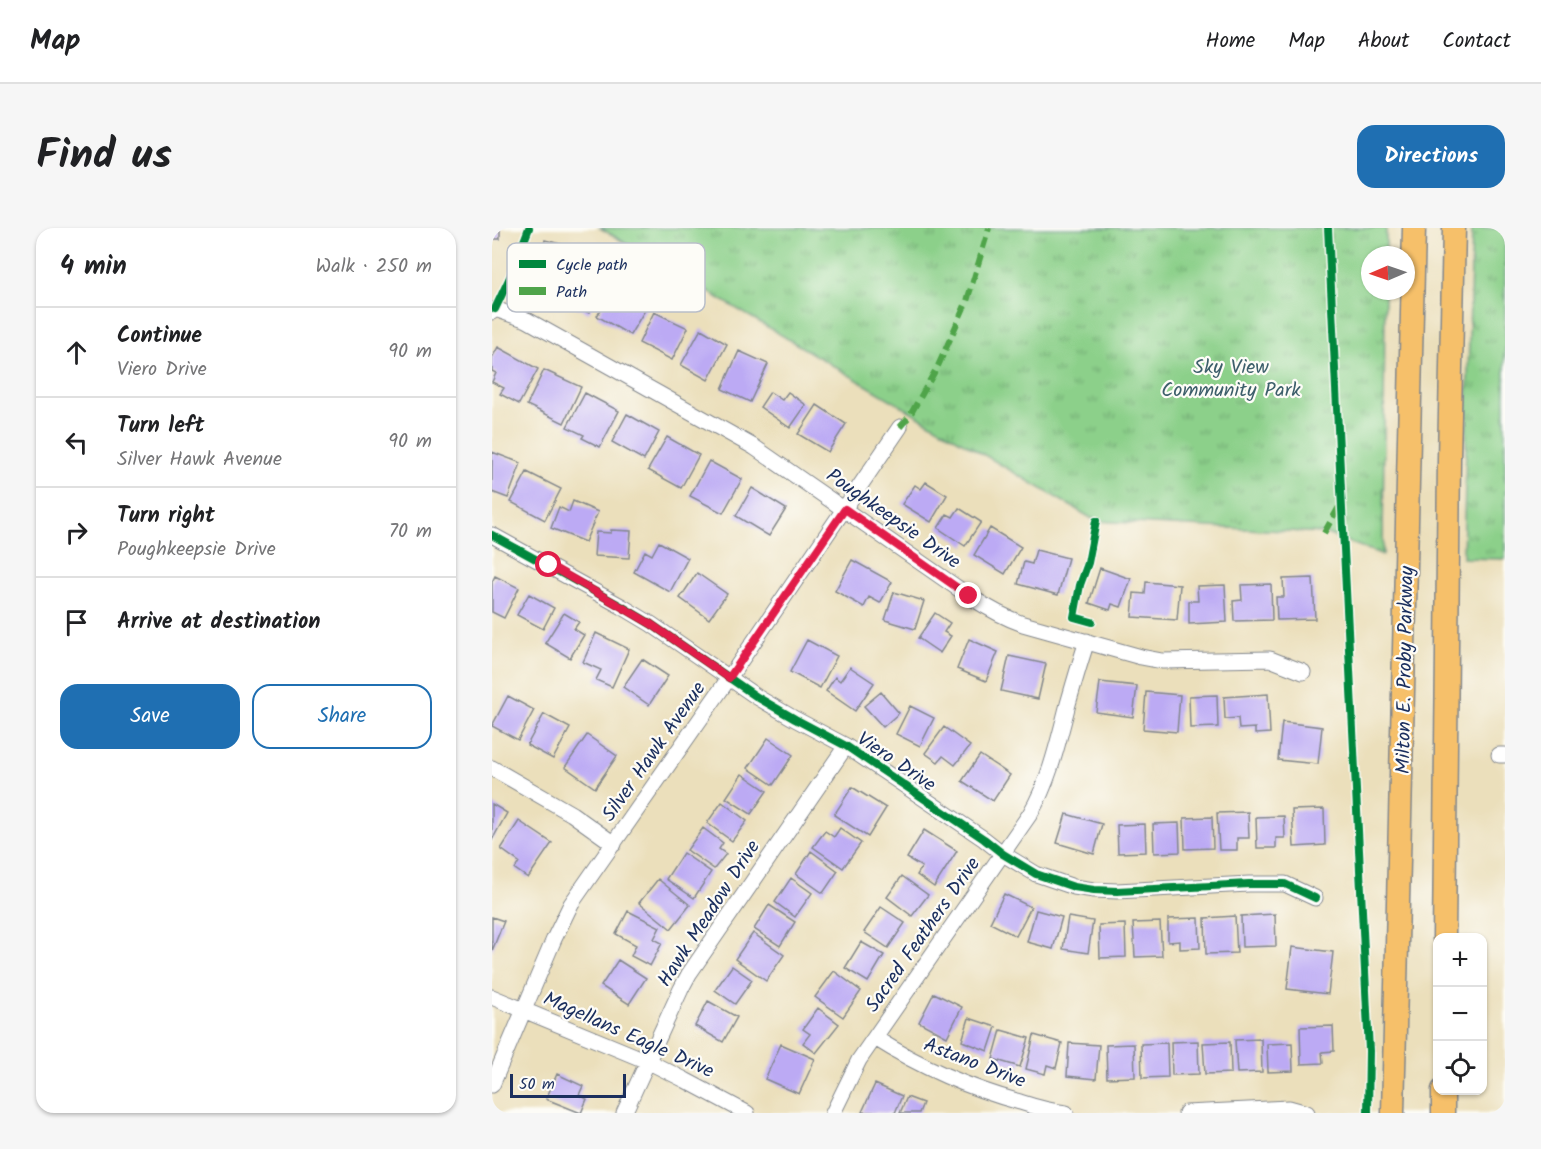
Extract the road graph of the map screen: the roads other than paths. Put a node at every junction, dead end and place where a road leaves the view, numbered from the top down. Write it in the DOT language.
graph roads {
  1 [pos="1414,228"];
  2 [pos="1454,228"];
  3 [pos="492,312"];
  4 [pos="900,427"];
  5 [pos="845,509"];
  6 [pos="492,535"];
  7 [pos="1087,641"];
  8 [pos="1303,672"];
  9 [pos="729,678"];
  10 [pos="846,746"];
  11 [pos="492,768"];
  12 [pos="614,844"];
  13 [pos="1003,854"];
  14 [pos="1315,898"];
  15 [pos="1444,933"];
  16 [pos="492,997"];
  17 [pos="524,1011"];
  18 [pos="875,1038"];
  19 [pos="647,1061"];
  20 [pos="492,1085"];
  21 [pos="1443,1095"];
  22 [pos="624,1113"];
  23 [pos="747,1113"];
  24 [pos="832,1113"];
  25 [pos="1066,1113"];
  26 [pos="1186,1113"];
  27 [pos="1308,1113"];
  28 [pos="1393,1113"];
  29 [pos="1443,1113"];
  1 -- 28 [label="highway, Milton E. Proby Parkway"];
  2 -- 15 [label="highway"];
  3 -- 5 [label="street, Poughkeepsie Drive"];
  4 -- 5 [label="street, Silver Hawk Avenue"];
  5 -- 7 [label="street, Poughkeepsie Drive"];
  5 -- 9 [label="street, Silver Hawk Avenue"];
  6 -- 9 [label="street, Viero Drive"];
  7 -- 8 [label="street, Poughkeepsie Drive"];
  7 -- 13 [label="street, Sacred Feathers Drive"];
  9 -- 10 [label="street, Viero Drive"];
  9 -- 12 [label="street, Silver Hawk Avenue"];
  10 -- 13 [label="street, Viero Drive"];
  10 -- 19 [label="street, Hawk Meadow Drive"];
  11 -- 12 [label="street"];
  12 -- 17 [label="street, Silver Hawk Avenue"];
  13 -- 14 [label="street, Viero Drive"];
  13 -- 18 [label="street, Sacred Feathers Drive"];
  16 -- 17 [label="street, Magellans Eagle Drive"];
  17 -- 19 [label="street, Magellans Eagle Drive"];
  17 -- 20 [label="street, Silver Hawk Avenue"];
  18 -- 24 [label="street, Sacred Feathers Drive"];
  18 -- 25 [label="street, Astano Drive"];
  19 -- 22 [label="street, Hawk Meadow Drive"];
  19 -- 23 [label="street, Magellans Eagle Drive"];
  21 -- 29 [label="highway"];
  26 -- 27 [label="street"];
}
